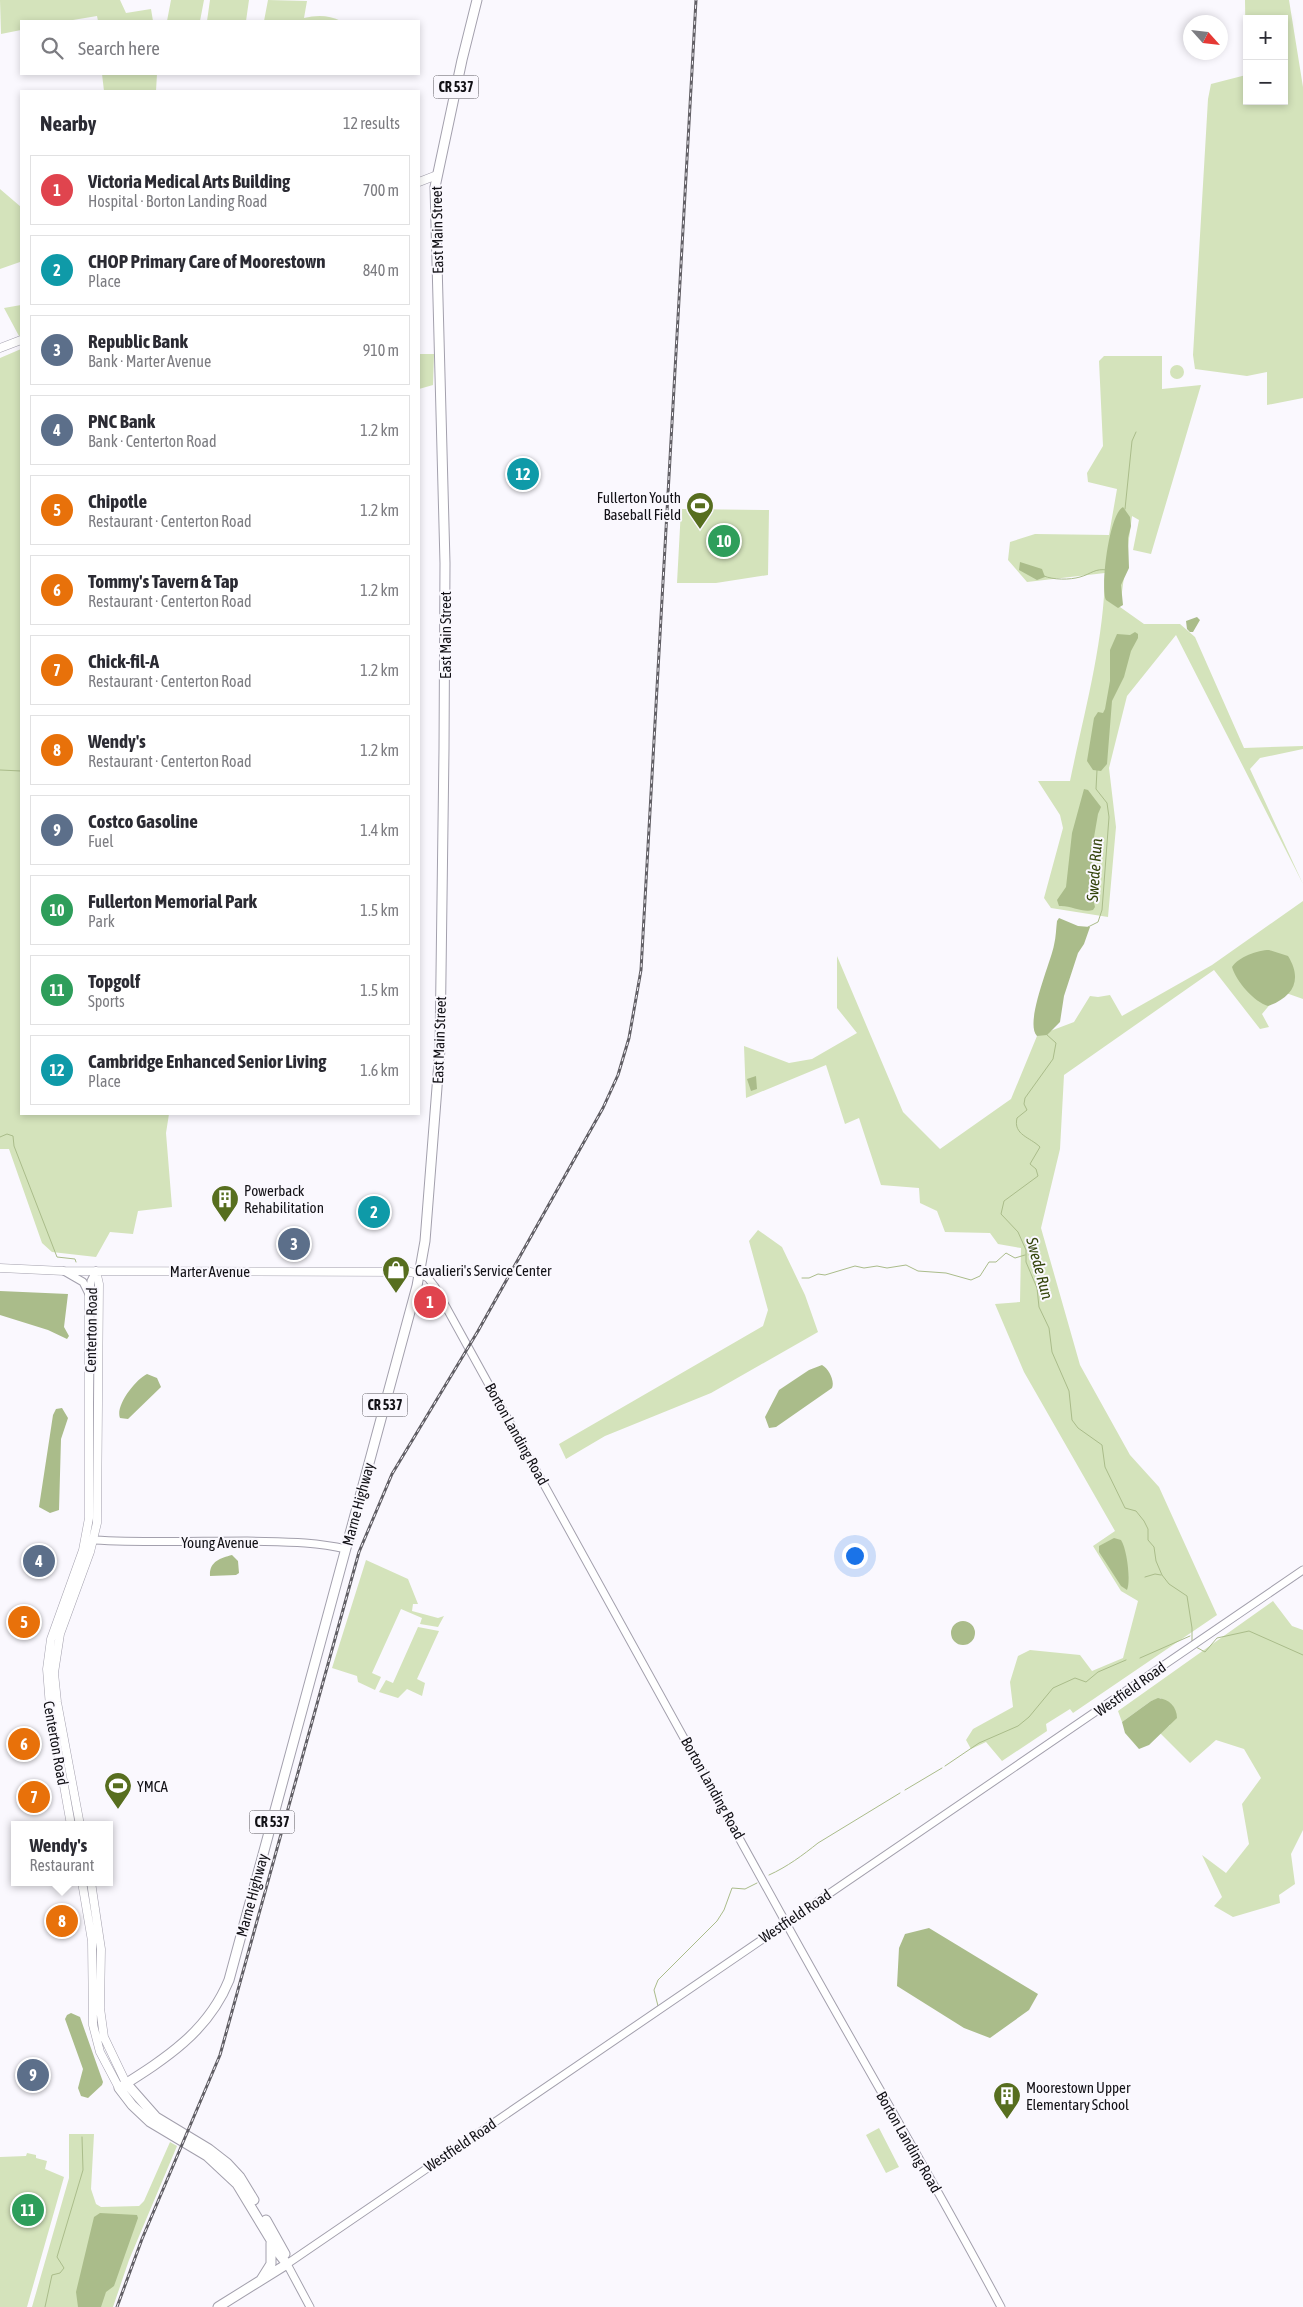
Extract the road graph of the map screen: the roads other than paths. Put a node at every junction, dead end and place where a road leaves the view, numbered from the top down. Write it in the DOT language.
graph roads {
  1 [pos="477,0"];
  2 [pos="436,175"];
  3 [pos="420,182"];
  4 [pos="20,340"];
  5 [pos="0,348"];
  6 [pos="0,1268"];
  7 [pos="64,1271"];
  8 [pos="96,1271"];
  9 [pos="420,1274"];
  10 [pos="90,1294"];
  11 [pos="94,1540"];
  12 [pos="346,1549"];
  13 [pos="1303,1570"];
  14 [pos="70,1821"];
  15 [pos="79,1821"];
  16 [pos="83,1886"];
  17 [pos="92,1886"];
  18 [pos="785,1922"];
  19 [pos="92,1941"];
  20 [pos="101,1979"];
  21 [pos="146,2070"];
  22 [pos="123,2085"];
  23 [pos="142,2101"];
  24 [pos="271,2240"];
  25 [pos="287,2264"];
  26 [pos="254,2286"];
  27 [pos="218,2307"];
  28 [pos="310,2307"];
  29 [pos="1000,2307"];
  1 -- 2 [label="main road, East Main Street / CR 537"];
  2 -- 3 [label="main road"];
  2 -- 9 [label="main road, East Main Street / CR 537"];
  4 -- 5 [label="main road"];
  6 -- 7 [label="main road, Marter Avenue"];
  7 -- 8 [label="main road, Marter Avenue"];
  7 -- 10 [label="street"];
  8 -- 9 [label="main road, Marter Avenue"];
  8 -- 10 [label="street, Centerton Road"];
  8 -- 11 [label="main road, Centerton Road"];
  9 -- 12 [label="main road, Marne Highway / CR 537"];
  9 -- 18 [label="street, Borton Landing Road"];
  10 -- 14 [label="main road, Centerton Road"];
  11 -- 12 [label="street, Young Avenue"];
  11 -- 15 [label="main road, Centerton Road"];
  12 -- 21 [label="main road, Marne Highway / CR 537"];
  13 -- 18 [label="street, Westfield Road"];
  16 -- 19 [label="main road"];
  17 -- 20 [label="main road"];
  18 -- 25 [label="street, Westfield Road"];
  18 -- 29 [label="street, Borton Landing Road"];
  19 -- 20 [label="main road"];
  19 -- 22 [label="main road"];
  20 -- 22 [label="main road"];
  21 -- 22 [label="main road, Marne Highway / CR 537"];
  21 -- 23 [label="main road"];
  22 -- 23 [label="main road"];
  22 -- 24 [label="main road"];
  23 -- 25 [label="main road"];
  24 -- 25 [label="main road"];
  24 -- 26 [label="main road"];
  25 -- 26 [label="main road"];
  25 -- 28 [label="street"];
  26 -- 27 [label="main road"];
}
